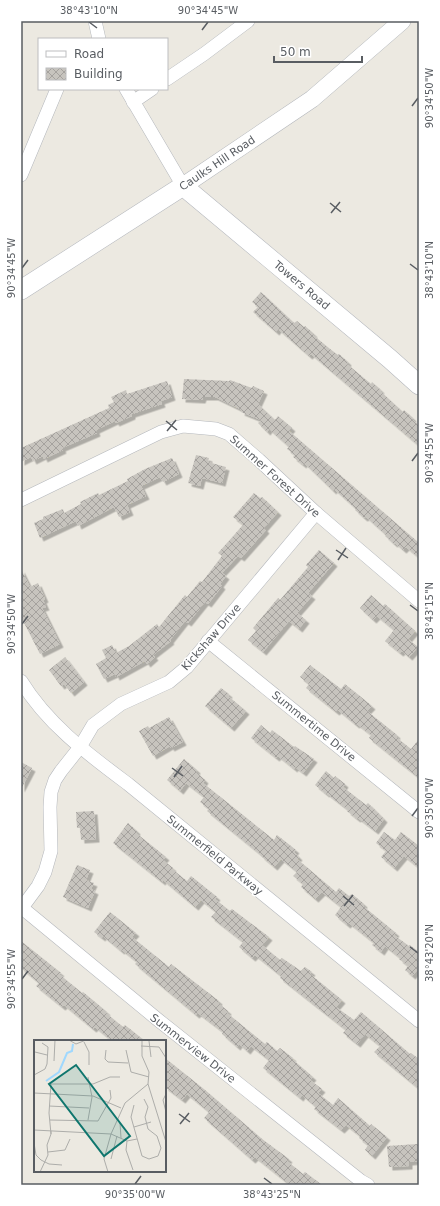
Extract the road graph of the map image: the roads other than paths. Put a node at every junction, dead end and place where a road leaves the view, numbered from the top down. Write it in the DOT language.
graph roads {
  1 [pos="95,21"];
  2 [pos="248,21"];
  3 [pos="402,21"];
  4 [pos="100,38"];
  5 [pos="168,78"];
  6 [pos="57,90"];
  7 [pos="127,90"];
  8 [pos="151,90"];
  9 [pos="133,102"];
  10 [pos="21,175"];
  11 [pos="183,186"];
  12 [pos="21,290"];
  13 [pos="419,385"];
  14 [pos="21,500"];
  15 [pos="316,513"];
  16 [pos="419,601"];
  17 [pos="208,641"];
  18 [pos="21,681"];
  19 [pos="80,747"];
  20 [pos="419,812"];
  21 [pos="21,908"];
  22 [pos="419,1021"];
  23 [pos="368,1185"];
  1 -- 4 [label="street"];
  2 -- 5 [label="street"];
  3 -- 11 [label="street, Caulks Hill Road"];
  6 -- 10 [label="street"];
  7 -- 9 [label="street"];
  8 -- 9 [label="street"];
  9 -- 11 [label="street"];
  11 -- 12 [label="main road, Caulks Hill Road"];
  11 -- 13 [label="main road, Towers Road"];
  14 -- 15 [label="street, Summer Forest Drive"];
  15 -- 16 [label="street, Summer Forest Drive"];
  15 -- 17 [label="street, Kickshaw Drive"];
  17 -- 19 [label="street, Kickshaw Drive"];
  17 -- 20 [label="street, Summertime Drive"];
  18 -- 19 [label="street, Summerfield Parkway"];
  19 -- 21 [label="street, Kickshaw Drive"];
  19 -- 22 [label="street, Summerfield Parkway"];
  21 -- 23 [label="street, Summerview Drive"];
}
